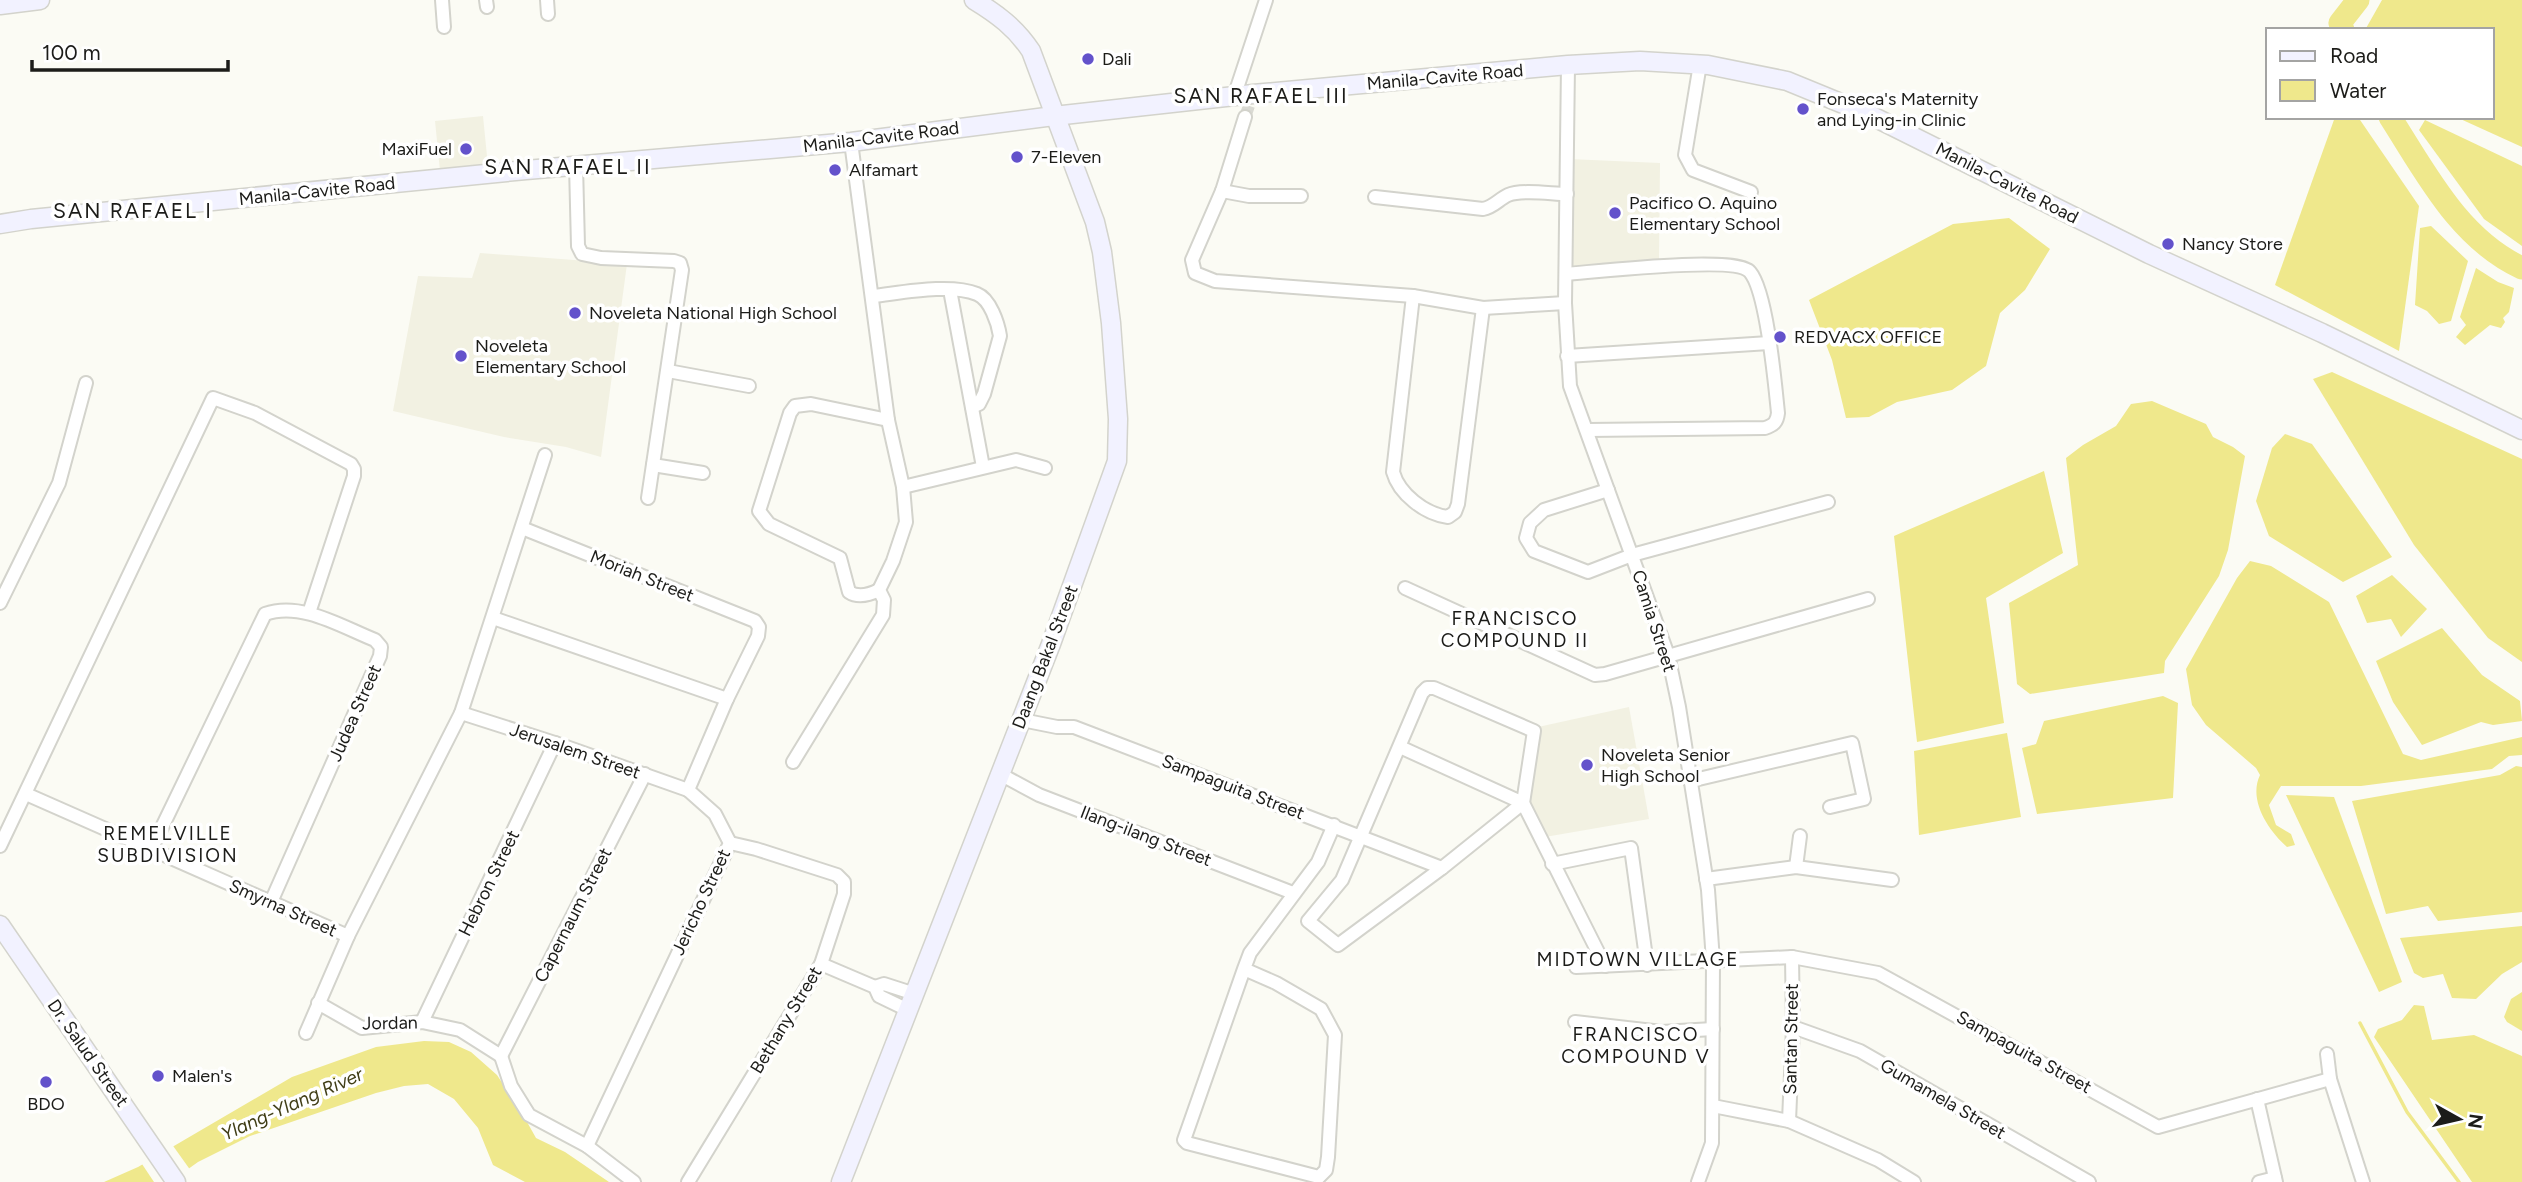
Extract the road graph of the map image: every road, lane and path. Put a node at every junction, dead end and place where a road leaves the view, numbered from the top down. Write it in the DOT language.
graph roads {
  1 [pos="40,0"];
  2 [pos="442,0"];
  3 [pos="547,0"];
  4 [pos="974,0"];
  5 [pos="1266,0"];
  6 [pos="0,5"];
  7 [pos="548,14"];
  8 [pos="444,27"];
  9 [pos="1700,64"];
  10 [pos="1567,65"];
  11 [pos="1246,97"];
  12 [pos="1054,116"];
  13 [pos="1245,117"];
  14 [pos="851,142"];
  15 [pos="576,165"];
  16 [pos="1222,191"];
  17 [pos="1751,192"];
  18 [pos="1567,194"];
  19 [pos="1301,196"];
  20 [pos="1375,197"];
  21 [pos="0,224"];
  22 [pos="1566,274"];
  23 [pos="950,290"];
  24 [pos="873,296"];
  25 [pos="1413,296"];
  26 [pos="1564,303"];
  27 [pos="1483,308"];
  28 [pos="1769,343"];
  29 [pos="1567,356"];
  30 [pos="668,371"];
  31 [pos="86,383"];
  32 [pos="749,386"];
  33 [pos="972,407"];
  34 [pos="888,420"];
  35 [pos="1588,430"];
  36 [pos="2522,430"];
  37 [pos="545,455"];
  38 [pos="653,466"];
  39 [pos="983,467"];
  40 [pos="1045,468"];
  41 [pos="703,473"];
  42 [pos="903,487"];
  43 [pos="1608,490"];
  44 [pos="648,498"];
  45 [pos="1828,502"];
  46 [pos="522,528"];
  47 [pos="1632,555"];
  48 [pos="1405,588"];
  49 [pos="878,590"];
  50 [pos="1868,599"];
  51 [pos="0,604"];
  52 [pos="309,613"];
  53 [pos="494,618"];
  54 [pos="1668,655"];
  55 [pos="727,699"];
  56 [pos="461,713"];
  57 [pos="1022,720"];
  58 [pos="555,743"];
  59 [pos="1400,747"];
  60 [pos="793,762"];
  61 [pos="645,774"];
  62 [pos="1000,774"];
  63 [pos="1690,781"];
  64 [pos="688,790"];
  65 [pos="26,794"];
  66 [pos="1523,803"];
  67 [pos="1830,807"];
  68 [pos="1334,825"];
  69 [pos="1800,836"];
  70 [pos="1362,838"];
  71 [pos="730,843"];
  72 [pos="0,846"];
  73 [pos="151,850"];
  74 [pos="1552,864"];
  75 [pos="1796,867"];
  76 [pos="1442,869"];
  77 [pos="1706,879"];
  78 [pos="1892,880"];
  79 [pos="1293,893"];
  80 [pos="271,902"];
  81 [pos="0,925"];
  82 [pos="348,936"];
  83 [pos="1792,957"];
  84 [pos="1713,961"];
  85 [pos="821,964"];
  86 [pos="1647,965"];
  87 [pos="1605,966"];
  88 [pos="1576,967"];
  89 [pos="1244,969"];
  90 [pos="911,1002"];
  91 [pos="318,1003"];
  92 [pos="422,1022"];
  93 [pos="1575,1022"];
  94 [pos="1793,1027"];
  95 [pos="1713,1029"];
  96 [pos="306,1033"];
  97 [pos="2327,1054"];
  98 [pos="501,1056"];
  99 [pos="2330,1079"];
  100 [pos="2257,1099"];
  101 [pos="1713,1106"];
  102 [pos="1789,1121"];
  103 [pos="587,1146"];
  104 [pos="2275,1180"];
  105 [pos="176,1182"];
  106 [pos="634,1182"];
  107 [pos="688,1182"];
  108 [pos="841,1182"];
  109 [pos="1698,1182"];
  110 [pos="1914,1182"];
  111 [pos="2089,1182"];
  112 [pos="2259,1182"];
  113 [pos="2363,1182"];
  1 -- 6 [label="main road"];
  2 -- 8 [label="street"];
  3 -- 7 [label="street"];
  4 -- 12 [label="main road, Daang Bakal Street"];
  5 -- 11 [label="street"];
  9 -- 10 [label="main road, Manila-Cavite Road"];
  9 -- 17 [label="street"];
  9 -- 36 [label="main road, Manila-Cavite Road"];
  10 -- 11 [label="main road, Manila-Cavite Road"];
  10 -- 18 [label="street, Camia Street"];
  11 -- 12 [label="main road, Manila-Cavite Road"];
  12 -- 14 [label="main road, Manila-Cavite Road"];
  12 -- 57 [label="main road, Daang Bakal Street"];
  13 -- 16 [label="street"];
  14 -- 15 [label="main road, Manila-Cavite Road"];
  14 -- 24 [label="street"];
  15 -- 21 [label="main road, Manila-Cavite Road"];
  15 -- 30 [label="street"];
  16 -- 19 [label="street"];
  16 -- 25 [label="street"];
  18 -- 20 [label="street"];
  18 -- 22 [label="street, Camia Street"];
  22 -- 26 [label="street, Camia Street"];
  22 -- 28 [label="street"];
  23 -- 24 [label="street"];
  23 -- 33 [label="street"];
  23 -- 33 [label="street"];
  24 -- 34 [label="street"];
  25 -- 27 [label="street"];
  25 -- 27 [label="street"];
  26 -- 27 [label="street"];
  26 -- 29 [label="street, Camia Street"];
  28 -- 29 [label="street"];
  28 -- 35 [label="street"];
  29 -- 35 [label="street, Camia Street"];
  30 -- 32 [label="street"];
  30 -- 38 [label="street"];
  31 -- 51 [label="street"];
  33 -- 39 [label="street"];
  34 -- 42 [label="street"];
  34 -- 49 [label="street"];
  35 -- 43 [label="street, Camia Street"];
  37 -- 46 [label="street"];
  38 -- 41 [label="street"];
  38 -- 44 [label="street"];
  39 -- 40 [label="street"];
  39 -- 42 [label="street"];
  42 -- 49 [label="street"];
  43 -- 47 [label="street, Camia Street"];
  43 -- 47 [label="street"];
  45 -- 47 [label="street"];
  46 -- 53 [label="street"];
  46 -- 55 [label="street, Moriah Street"];
  47 -- 54 [label="street, Camia Street"];
  48 -- 54 [label="street"];
  49 -- 60 [label="street"];
  50 -- 54 [label="street"];
  52 -- 65 [label="street"];
  52 -- 73 [label="street, Judea Street"];
  52 -- 80 [label="street, Judea Street"];
  53 -- 55 [label="street"];
  53 -- 56 [label="street"];
  54 -- 63 [label="street, Camia Street"];
  55 -- 64 [label="street"];
  56 -- 58 [label="street, Jerusalem Street"];
  56 -- 82 [label="street"];
  57 -- 62 [label="main road, Daang Bakal Street"];
  57 -- 68 [label="street, Sampaguita Street"];
  58 -- 61 [label="street, Jerusalem Street"];
  58 -- 92 [label="street, Hebron Street"];
  59 -- 66 [label="street"];
  59 -- 66 [label="street"];
  59 -- 70 [label="street"];
  61 -- 64 [label="street, Jerusalem Street"];
  61 -- 98 [label="street, Capernaum Street"];
  62 -- 79 [label="street, Ilang-ilang Street"];
  62 -- 90 [label="main road, Daang Bakal Street"];
  63 -- 67 [label="street"];
  63 -- 77 [label="street, Camia Street"];
  64 -- 71 [label="street, Jericho Street"];
  65 -- 72 [label="street"];
  65 -- 73 [label="street, Smyrna Street"];
  66 -- 74 [label="street"];
  66 -- 76 [label="street"];
  68 -- 70 [label="street, Sampaguita Street"];
  68 -- 79 [label="street"];
  69 -- 75 [label="street"];
  70 -- 76 [label="street, Sampaguita Street"];
  70 -- 76 [label="street"];
  71 -- 85 [label="street, Bethany Street"];
  71 -- 103 [label="street, Jericho Street"];
  73 -- 80 [label="street, Smyrna Street"];
  74 -- 86 [label="street"];
  74 -- 87 [label="street"];
  75 -- 77 [label="street"];
  75 -- 78 [label="street"];
  77 -- 84 [label="street, Camia Street"];
  79 -- 89 [label="street"];
  80 -- 82 [label="street, Smyrna Street"];
  81 -- 105 [label="main road, Dr. Salud Street"];
  82 -- 91 [label="street"];
  83 -- 84 [label="street, Sampaguita Street"];
  83 -- 94 [label="street, Santan Street"];
  83 -- 100 [label="street, Sampaguita Street"];
  84 -- 86 [label="street, Sampaguita Street"];
  84 -- 95 [label="street, Camia Street"];
  85 -- 90 [label="street"];
  85 -- 107 [label="street, Bethany Street"];
  86 -- 87 [label="street, Sampaguita Street"];
  87 -- 88 [label="street, Sampaguita Street"];
  89 -- 89 [label="street"];
  90 -- 108 [label="main road, Daang Bakal Street"];
  91 -- 92 [label="street, Jordan"];
  91 -- 96 [label="street"];
  92 -- 98 [label="street, Jordan"];
  93 -- 95 [label="street"];
  94 -- 102 [label="street, Santan Street"];
  94 -- 111 [label="street, Gumamela Street"];
  95 -- 101 [label="street, Camia Street"];
  97 -- 99 [label="street"];
  98 -- 103 [label="street"];
  99 -- 100 [label="street, Sampaguita Street"];
  99 -- 113 [label="street"];
  100 -- 104 [label="street"];
  101 -- 102 [label="street"];
  101 -- 109 [label="street, Camia Street"];
  102 -- 110 [label="street"];
  103 -- 106 [label="street"];
  104 -- 112 [label="street"];
}
